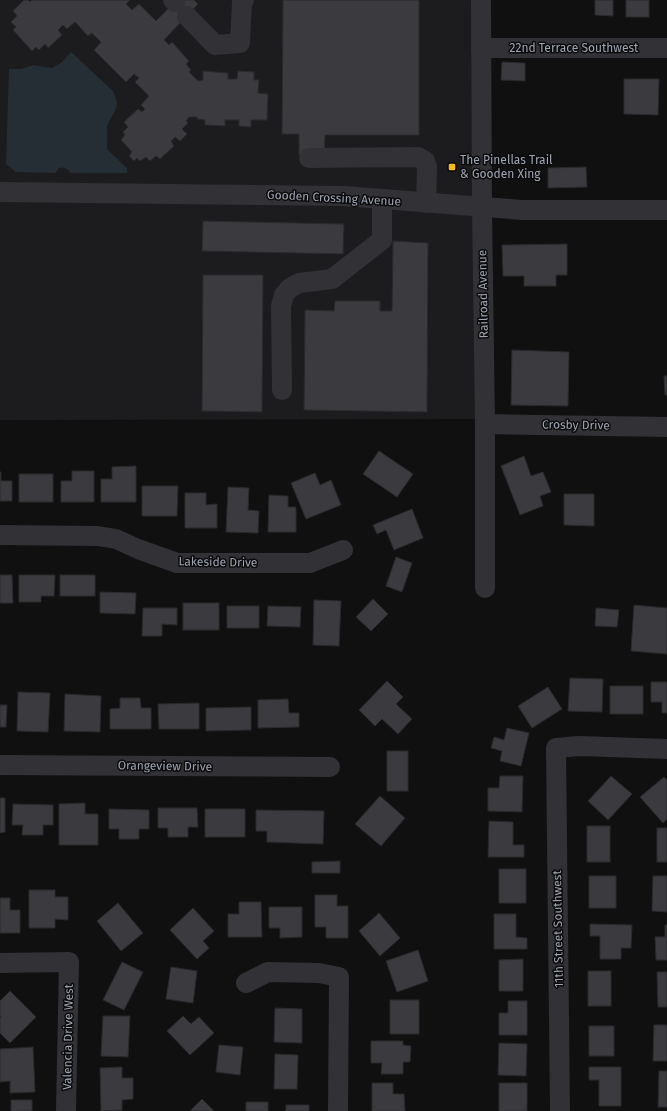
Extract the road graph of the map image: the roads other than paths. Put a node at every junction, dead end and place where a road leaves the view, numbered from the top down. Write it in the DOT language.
graph roads {
  1 [pos="244,0"];
  2 [pos="481,0"];
  3 [pos="178,6"];
  4 [pos="481,48"];
  5 [pos="667,48"];
  6 [pos="309,158"];
  7 [pos="0,192"];
  8 [pos="382,199"];
  9 [pos="426,203"];
  10 [pos="482,207"];
  11 [pos="667,210"];
  12 [pos="282,390"];
  13 [pos="485,424"];
  14 [pos="667,427"];
  15 [pos="0,535"];
  16 [pos="343,550"];
  17 [pos="484,588"];
  18 [pos="667,748"];
  19 [pos="0,764"];
  20 [pos="330,767"];
  21 [pos="0,963"];
  22 [pos="246,983"];
  23 [pos="66,1111"];
  24 [pos="338,1111"];
  25 [pos="560,1111"];
  1 -- 3 [label="street"];
  2 -- 4 [label="street, Railroad Avenue"];
  4 -- 5 [label="street, 22nd Terrace Southwest"];
  4 -- 10 [label="street, Railroad Avenue"];
  6 -- 9 [label="street"];
  7 -- 8 [label="street, Gooden Crossing Avenue"];
  8 -- 9 [label="street, Gooden Crossing Avenue"];
  8 -- 12 [label="street"];
  9 -- 10 [label="street, Gooden Crossing Avenue"];
  10 -- 11 [label="street, Gooden Crossing Avenue"];
  10 -- 13 [label="street, Railroad Avenue"];
  13 -- 14 [label="street, Crosby Drive"];
  13 -- 17 [label="street, Railroad Avenue"];
  15 -- 16 [label="street, Lakeside Drive"];
  18 -- 25 [label="street, 11th Street Southwest"];
  19 -- 20 [label="street, Orangeview Drive"];
  21 -- 23 [label="street, Valencia Drive West"];
  22 -- 24 [label="street"];
}
